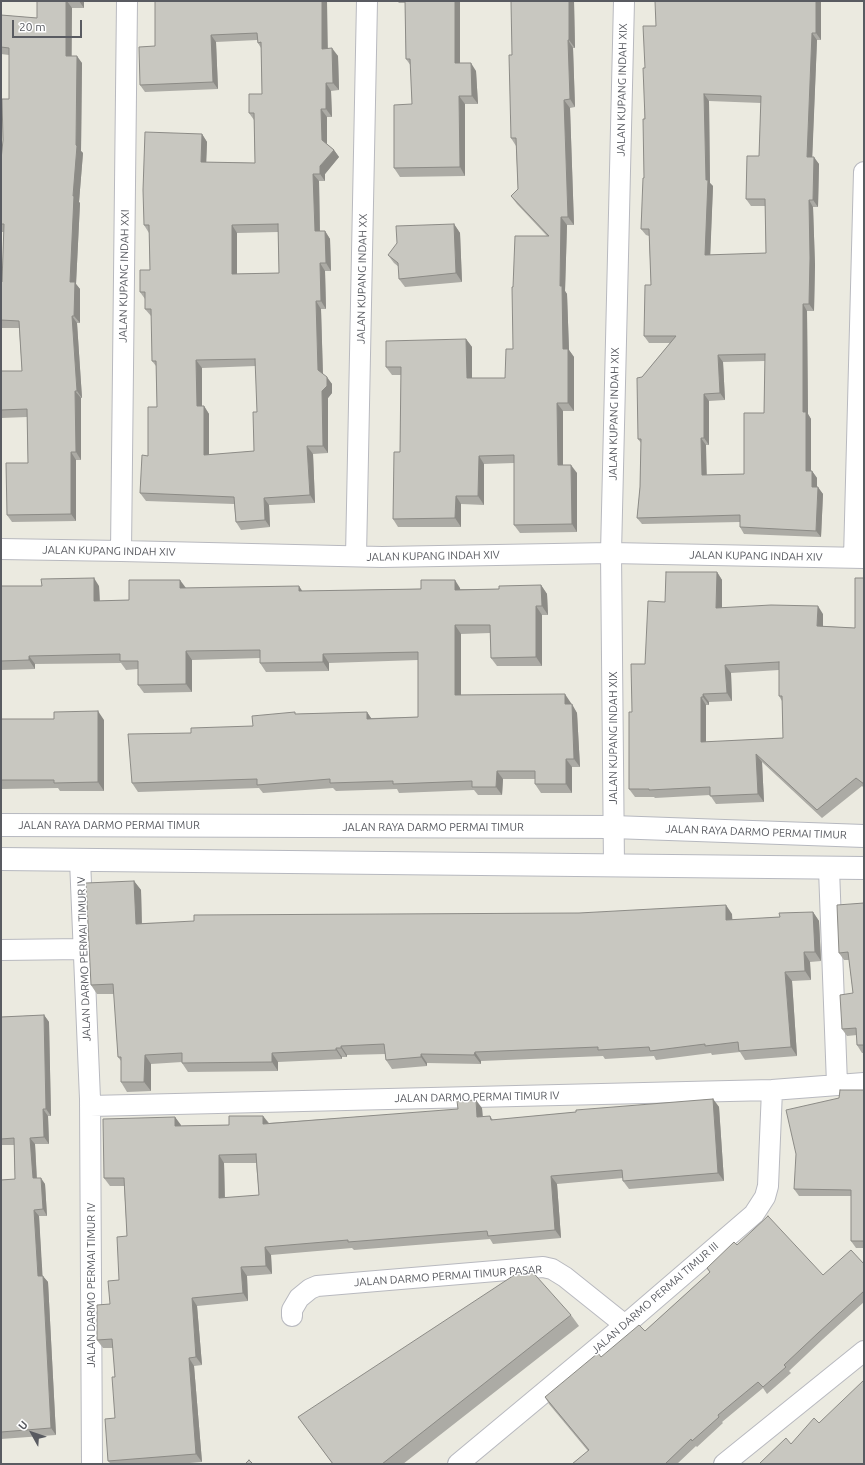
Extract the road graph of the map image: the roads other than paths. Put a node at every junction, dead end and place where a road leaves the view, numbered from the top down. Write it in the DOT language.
graph roads {
  1 [pos="128,1"];
  2 [pos="367,1"];
  3 [pos="624,1"];
  4 [pos="864,172"];
  5 [pos="1,549"];
  6 [pos="121,550"];
  7 [pos="611,553"];
  8 [pos="356,556"];
  9 [pos="859,558"];
  10 [pos="1,825"];
  11 [pos="78,825"];
  12 [pos="613,827"];
  13 [pos="808,834"];
  14 [pos="864,836"];
  15 [pos="1,859"];
  16 [pos="80,860"];
  17 [pos="614,866"];
  18 [pos="807,868"];
  19 [pos="864,868"];
  20 [pos="829,869"];
  21 [pos="83,949"];
  22 [pos="1,950"];
  23 [pos="864,1083"];
  24 [pos="837,1084"];
  25 [pos="772,1090"];
  26 [pos="90,1106"];
  27 [pos="292,1316"];
  28 [pos="626,1325"];
  29 [pos="864,1351"];
  30 [pos="92,1464"];
  31 [pos="458,1464"];
  32 [pos="724,1464"];
  1 -- 6 [label="street, JALAN KUPANG INDAH XXI"];
  2 -- 8 [label="street, JALAN KUPANG INDAH XX"];
  3 -- 7 [label="street, JALAN KUPANG INDAH XIX"];
  4 -- 9 [label="street"];
  5 -- 6 [label="street, JALAN KUPANG INDAH XIV"];
  6 -- 8 [label="street, JALAN KUPANG INDAH XIV"];
  7 -- 8 [label="street, JALAN KUPANG INDAH XIV"];
  7 -- 9 [label="street, JALAN KUPANG INDAH XIV"];
  7 -- 12 [label="street, JALAN KUPANG INDAH XIX"];
  10 -- 11 [label="main road, JALAN RAYA DARMO PERMAI TIMUR"];
  11 -- 12 [label="main road, JALAN RAYA DARMO PERMAI TIMUR"];
  11 -- 16 [label="main road"];
  12 -- 13 [label="main road, JALAN RAYA DARMO PERMAI TIMUR"];
  12 -- 17 [label="street, JALAN KUPANG INDAH XIX"];
  13 -- 14 [label="main road, JALAN RAYA DARMO PERMAI TIMUR"];
  13 -- 18 [label="main road"];
  15 -- 16 [label="main road"];
  16 -- 17 [label="main road"];
  16 -- 21 [label="street, JALAN DARMO PERMAI TIMUR IV"];
  17 -- 18 [label="main road"];
  18 -- 20 [label="main road"];
  19 -- 20 [label="main road"];
  20 -- 24 [label="street"];
  21 -- 22 [label="street"];
  21 -- 26 [label="street, JALAN DARMO PERMAI TIMUR IV"];
  23 -- 24 [label="street, JALAN DARMO PERMAI TIMUR IV"];
  24 -- 25 [label="street, JALAN DARMO PERMAI TIMUR IV"];
  25 -- 26 [label="street, JALAN DARMO PERMAI TIMUR IV"];
  25 -- 28 [label="street, JALAN DARMO PERMAI TIMUR III"];
  26 -- 30 [label="street, JALAN DARMO PERMAI TIMUR IV"];
  27 -- 28 [label="street, JALAN DARMO PERMAI TIMUR PASAR"];
  28 -- 31 [label="street, JALAN DARMO PERMAI TIMUR III"];
  29 -- 32 [label="street"];
}
